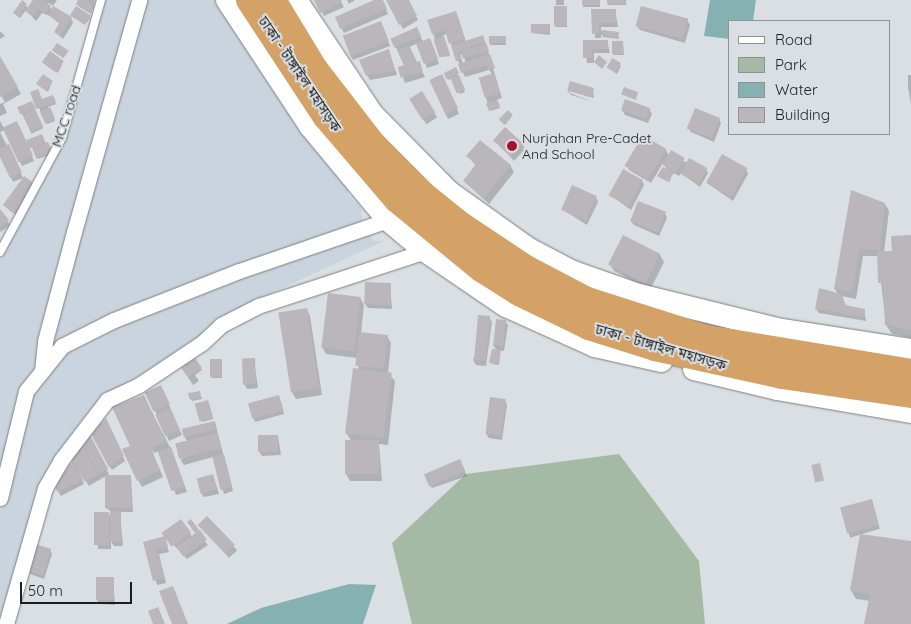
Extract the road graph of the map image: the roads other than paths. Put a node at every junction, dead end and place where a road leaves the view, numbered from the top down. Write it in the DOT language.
graph roads {
  1 [pos="102,0"];
  2 [pos="139,0"];
  3 [pos="227,0"];
  4 [pos="250,0"];
  5 [pos="273,0"];
  6 [pos="296,0"];
  7 [pos="388,220"];
  8 [pos="425,251"];
  9 [pos="0,252"];
  10 [pos="911,350"];
  11 [pos="42,372"];
  12 [pos="911,372"];
  13 [pos="911,395"];
  14 [pos="911,412"];
  15 [pos="0,498"];
  16 [pos="6,624"];
  1 -- 9 [label="lane, MCC road"];
  2 -- 11 [label="street"];
  3 -- 7 [label="main road"];
  4 -- 13 [label="highway, ঢাকা - টাঙ্গাইল মহাসড়ক"];
  5 -- 12 [label="highway, ঢাকা - টাঙ্গাইল মহাসড়ক"];
  6 -- 10 [label="main road"];
  7 -- 8 [label="main road"];
  7 -- 11 [label="street"];
  8 -- 14 [label="main road"];
  8 -- 16 [label="street"];
  11 -- 15 [label="street"];
}
